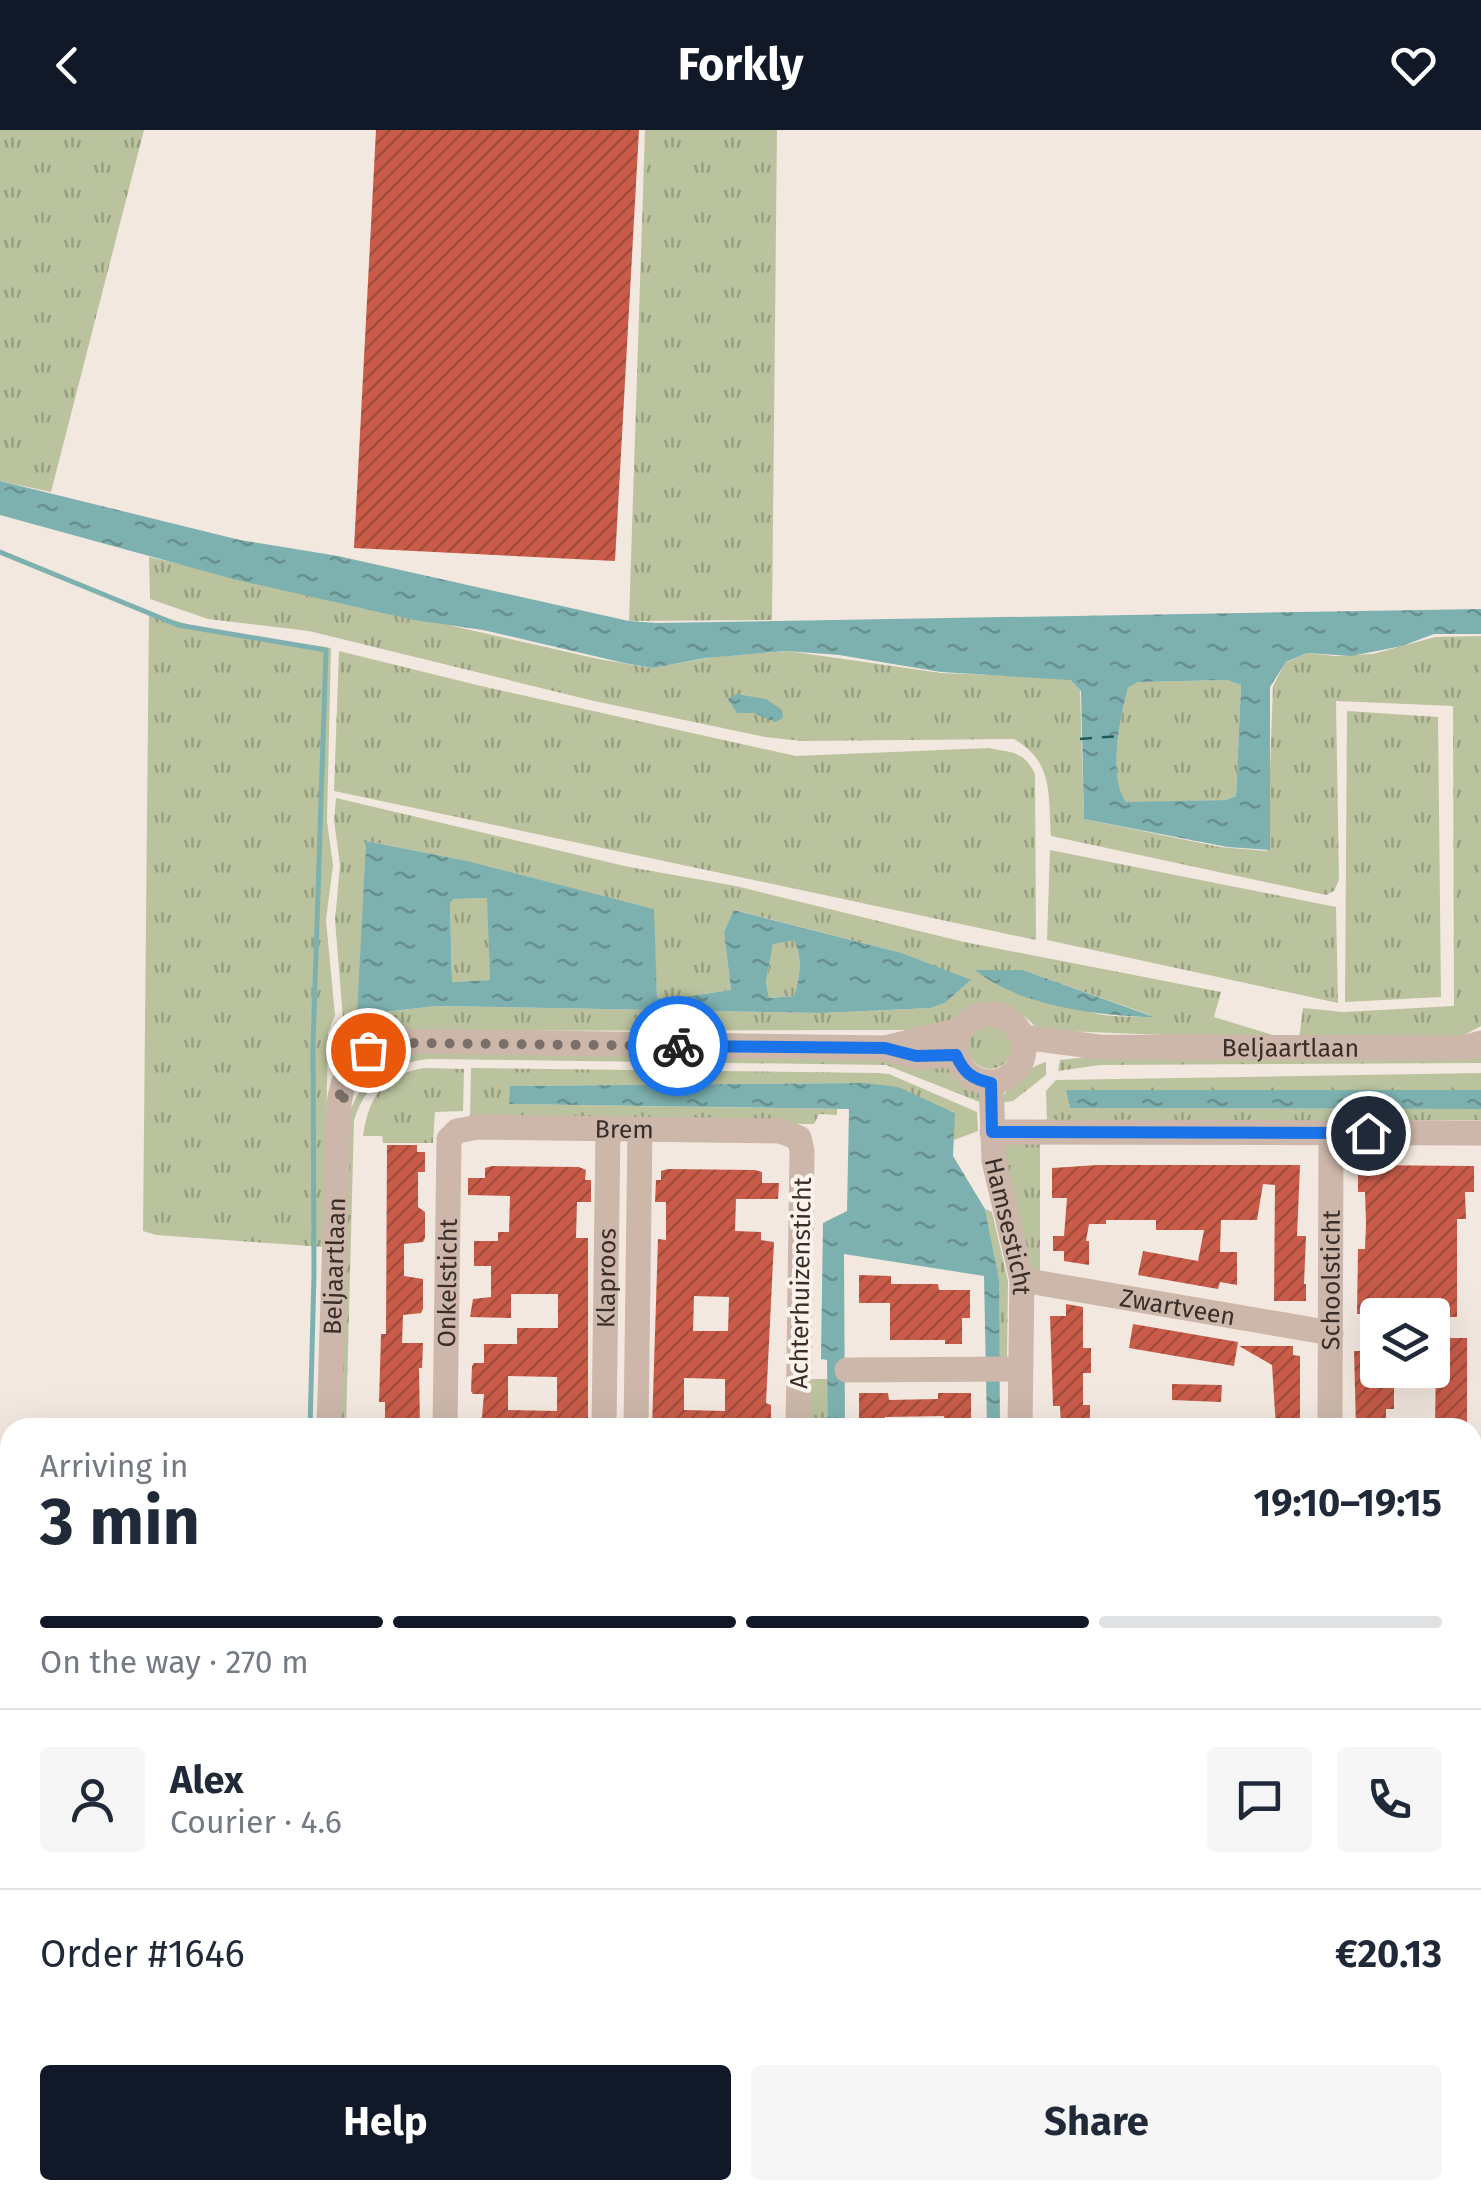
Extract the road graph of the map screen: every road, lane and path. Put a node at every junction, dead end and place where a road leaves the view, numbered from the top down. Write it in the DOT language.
graph roads {
  1 [pos="959,1043"];
  2 [pos="1481,1043"];
  3 [pos="1024,1048"];
  4 [pos="991,1083"];
  5 [pos="608,1129"];
  6 [pos="640,1129"];
  7 [pos="992,1132"];
  8 [pos="1330,1133"];
  9 [pos="1481,1133"];
  10 [pos="798,1138"];
  11 [pos="449,1139"];
  12 [pos="1022,1280"];
  13 [pos="1331,1332"];
  14 [pos="1014,1369"];
  15 [pos="847,1370"];
  16 [pos="330,1418"];
  17 [pos="444,1418"];
  18 [pos="604,1418"];
  19 [pos="636,1418"];
  20 [pos="798,1418"];
  21 [pos="1019,1418"];
  22 [pos="1330,1418"];
  1 -- 3 [label="street"];
  1 -- 4 [label="street"];
  1 -- 16 [label="street, Beljaartlaan"];
  2 -- 3 [label="street, Beljaartlaan"];
  3 -- 4 [label="street"];
  4 -- 7 [label="street, Hamsesticht"];
  5 -- 6 [label="street, Brem"];
  5 -- 11 [label="street, Brem"];
  5 -- 18 [label="street, Klaproos"];
  6 -- 10 [label="street, Brem"];
  6 -- 19 [label="street, Klaproos"];
  7 -- 8 [label="street"];
  7 -- 12 [label="street, Hamsesticht"];
  8 -- 9 [label="street"];
  8 -- 13 [label="street, Schoolsticht"];
  10 -- 20 [label="street, Achterhuizensticht"];
  11 -- 17 [label="street, Onkelsticht"];
  12 -- 13 [label="street, Zwartveen"];
  12 -- 14 [label="street, Hamsesticht"];
  13 -- 22 [label="street, Schoolsticht"];
  14 -- 15 [label="street"];
  14 -- 21 [label="street, Hamsesticht"];
}
